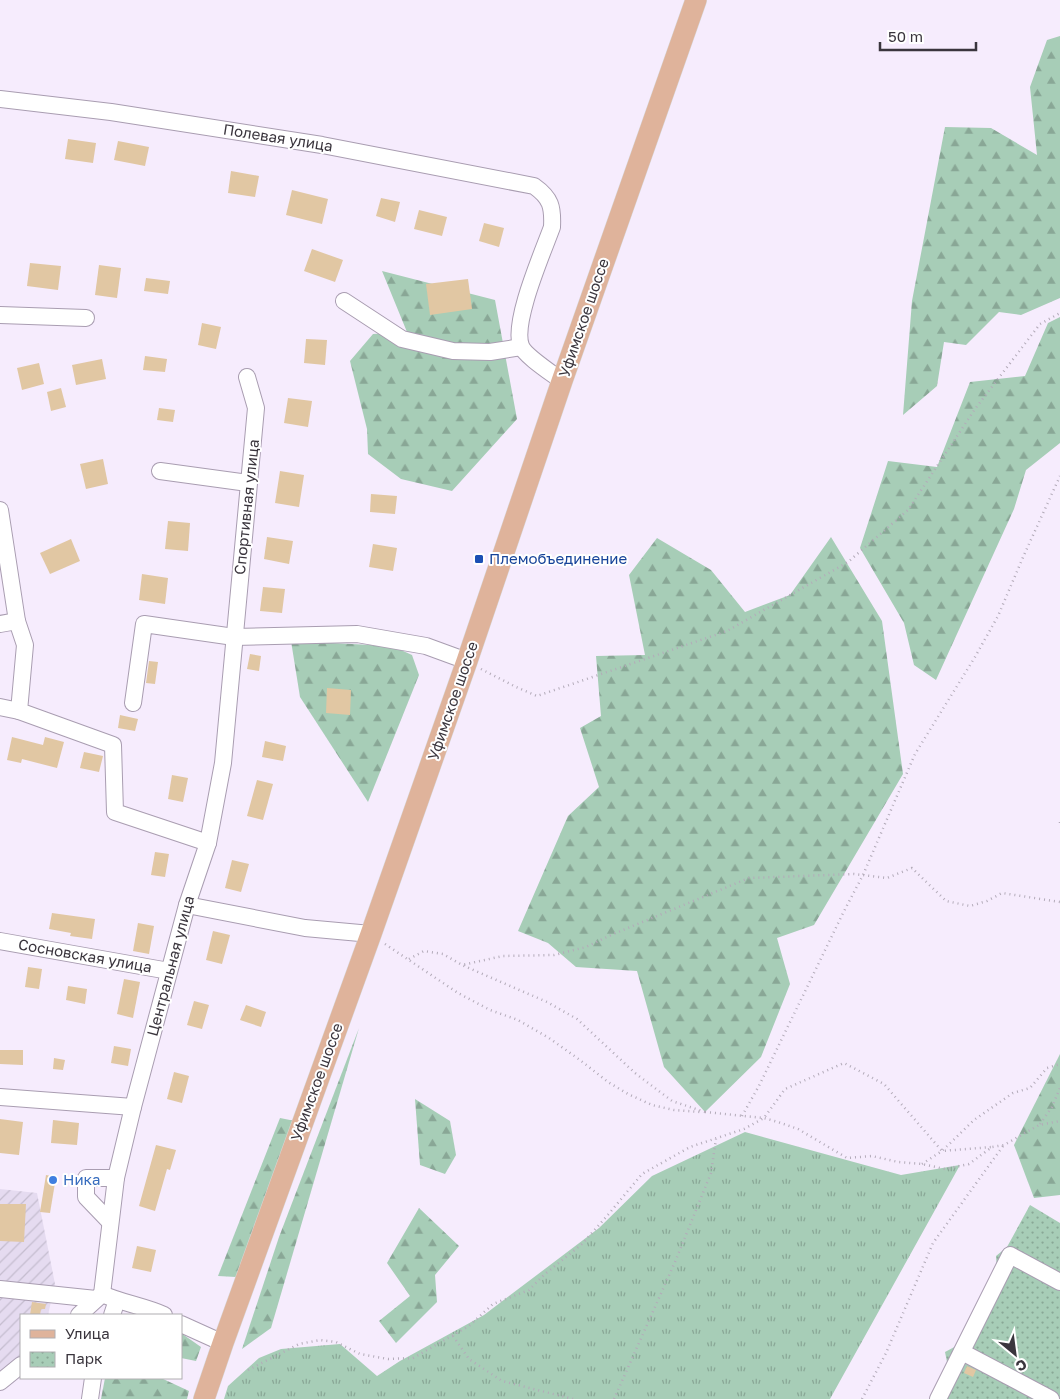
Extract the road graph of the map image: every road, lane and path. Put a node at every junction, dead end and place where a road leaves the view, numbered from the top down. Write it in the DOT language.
graph roads {
  1 [pos="696,0"];
  2 [pos="0,99"];
  3 [pos="344,301"];
  4 [pos="1060,313"];
  5 [pos="0,315"];
  6 [pos="86,318"];
  7 [pos="521,347"];
  8 [pos="247,377"];
  9 [pos="562,381"];
  10 [pos="160,471"];
  11 [pos="1060,476"];
  12 [pos="248,483"];
  13 [pos="0,510"];
  14 [pos="17,621"];
  15 [pos="0,624"];
  16 [pos="234,637"];
  17 [pos="467,662"];
  18 [pos="133,703"];
  19 [pos="0,707"];
  20 [pos="19,711"];
  21 [pos="208,843"];
  22 [pos="863,875"];
  23 [pos="1060,902"];
  24 [pos="187,905"];
  25 [pos="371,934"];
  26 [pos="0,941"];
  27 [pos="408,959"];
  28 [pos="462,965"];
  29 [pos="169,971"];
  30 [pos="1060,1064"];
  31 [pos="1060,1088"];
  32 [pos="0,1097"];
  33 [pos="133,1107"];
  34 [pos="705,1112"];
  35 [pos="742,1116"];
  36 [pos="764,1118"];
  37 [pos="1060,1121"];
  38 [pos="1039,1125"];
  39 [pos="716,1139"];
  40 [pos="1004,1145"];
  41 [pos="992,1147"];
  42 [pos="942,1152"];
  43 [pos="922,1164"];
  44 [pos="116,1178"];
  45 [pos="110,1222"];
  46 [pos="1060,1282"];
  47 [pos="0,1289"];
  48 [pos="107,1302"];
  49 [pos="81,1314"];
  50 [pos="162,1314"];
  51 [pos="182,1324"];
  52 [pos="452,1336"];
  53 [pos="223,1343"];
  54 [pos="962,1352"];
  55 [pos="20,1366"];
  56 [pos="248,1370"];
  57 [pos="94,1379"];
  58 [pos="0,1382"];
  59 [pos="90,1399"];
  60 [pos="204,1399"];
  61 [pos="573,1399"];
  62 [pos="614,1399"];
  63 [pos="862,1399"];
  64 [pos="938,1399"];
  65 [pos="1051,1399"];
  1 -- 9 [label="main road, Уфимское шоссе"];
  2 -- 7 [label="street, Полевая улица"];
  3 -- 7 [label="street"];
  4 -- 17 [label="path"];
  5 -- 6 [label="street"];
  7 -- 9 [label="street"];
  8 -- 12 [label="street, Спортивная улица"];
  9 -- 17 [label="main road, Уфимское шоссе"];
  10 -- 12 [label="street"];
  11 -- 22 [label="path"];
  12 -- 16 [label="street, Спортивная улица"];
  13 -- 14 [label="street"];
  14 -- 15 [label="street"];
  14 -- 20 [label="street"];
  16 -- 17 [label="street"];
  16 -- 18 [label="street"];
  16 -- 21 [label="street, Центральная улица"];
  17 -- 25 [label="main road, Уфимское шоссе"];
  19 -- 20 [label="street"];
  20 -- 21 [label="street"];
  21 -- 24 [label="street, Центральная улица"];
  22 -- 23 [label="path"];
  22 -- 28 [label="path"];
  22 -- 35 [label="path"];
  24 -- 25 [label="street"];
  24 -- 29 [label="street, Центральная улица"];
  25 -- 27 [label="path"];
  25 -- 53 [label="main road, Уфимское шоссе"];
  26 -- 29 [label="street, Сосновская улица"];
  27 -- 28 [label="path"];
  27 -- 34 [label="path"];
  28 -- 34 [label="path"];
  29 -- 33 [label="street, Центральная улица"];
  30 -- 42 [label="path"];
  31 -- 38 [label="path"];
  32 -- 33 [label="street"];
  33 -- 44 [label="street, Центральная улица"];
  34 -- 35 [label="path"];
  35 -- 36 [label="path"];
  36 -- 39 [label="path"];
  36 -- 42 [label="path"];
  36 -- 43 [label="path"];
  37 -- 38 [label="path"];
  38 -- 40 [label="path"];
  39 -- 52 [label="path"];
  39 -- 62 [label="path"];
  40 -- 41 [label="path"];
  40 -- 63 [label="path"];
  41 -- 42 [label="path"];
  41 -- 43 [label="path"];
  42 -- 43 [label="path"];
  44 -- 45 [label="street, Центральная улица"];
  44 -- 45 [label="street"];
  45 -- 48 [label="street, Центральная улица"];
  46 -- 54 [label="street"];
  47 -- 48 [label="street"];
  48 -- 49 [label="street"];
  48 -- 50 [label="street"];
  51 -- 53 [label="street"];
  52 -- 56 [label="path"];
  52 -- 61 [label="path"];
  53 -- 60 [label="main road, Уфимское шоссе"];
  54 -- 64 [label="street"];
  54 -- 65 [label="street"];
  55 -- 58 [label="street"];
  57 -- 59 [label="street"];
}
